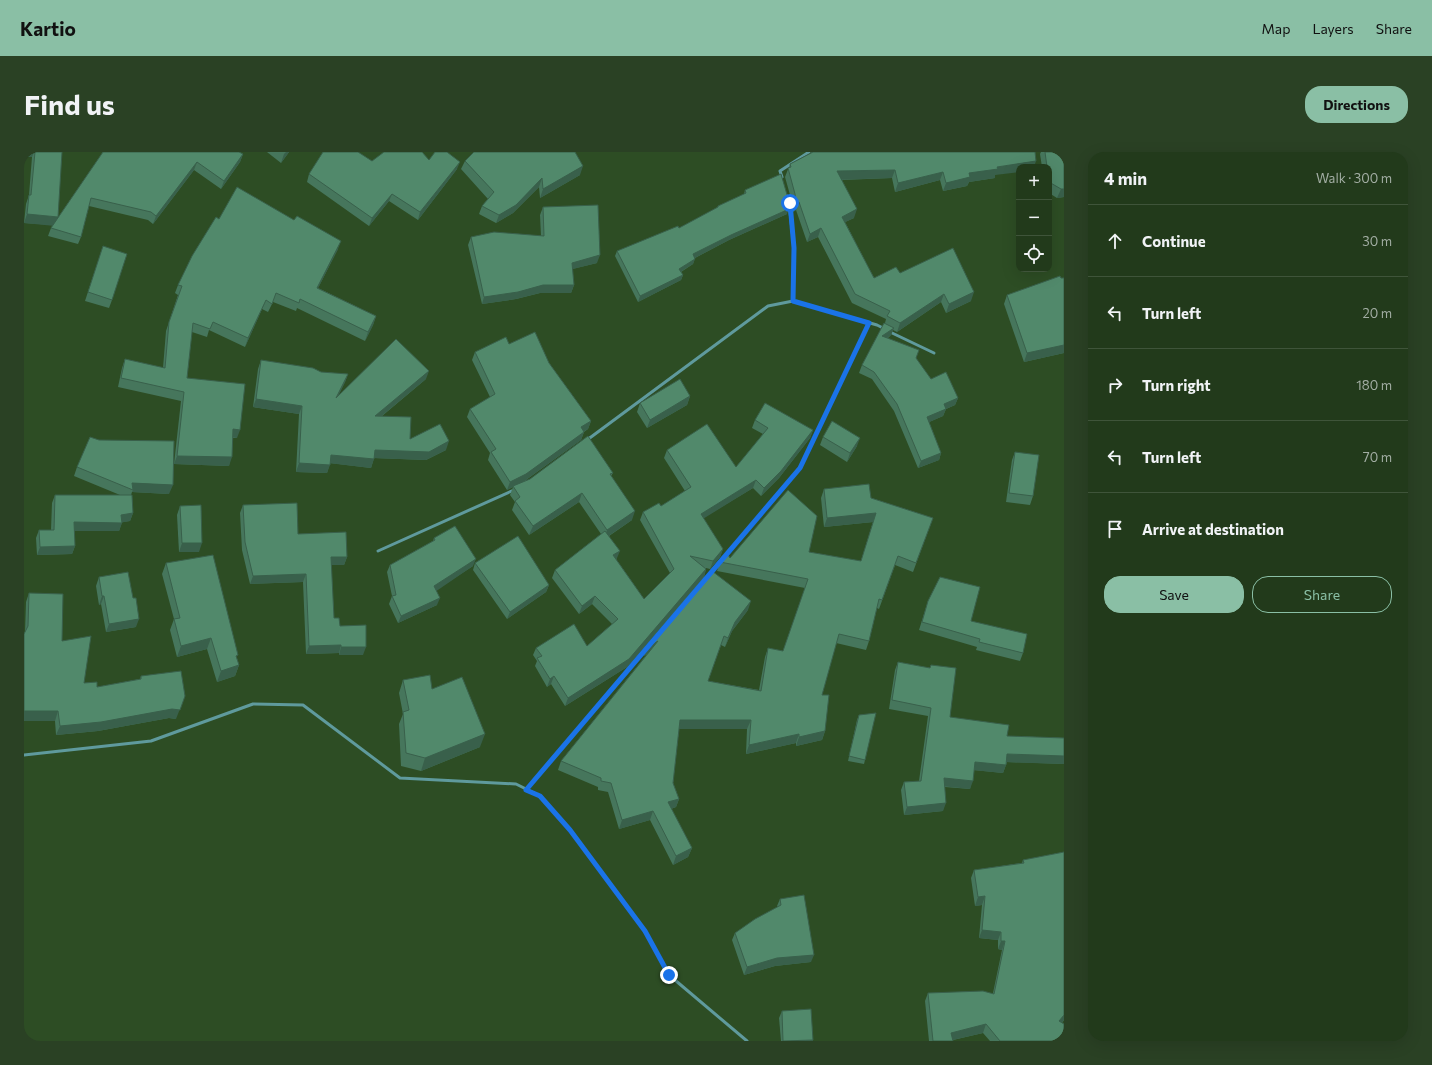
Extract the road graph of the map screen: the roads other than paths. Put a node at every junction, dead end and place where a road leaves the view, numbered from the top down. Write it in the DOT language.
graph roads {
  1 [pos="809,152"];
  2 [pos="784,184"];
  3 [pos="786,190"];
  4 [pos="793,301"];
  5 [pos="869,323"];
  6 [pos="934,353"];
  7 [pos="583,443"];
  8 [pos="518,488"];
  9 [pos="378,552"];
  10 [pos="707,577"];
  11 [pos="697,589"];
  12 [pos="24,755"];
  13 [pos="526,790"];
  14 [pos="747,1041"];
  1 -- 2 [label="lane"];
  3 -- 4 [label="lane"];
  4 -- 5 [label="lane"];
  4 -- 7 [label="lane"];
  5 -- 6 [label="lane"];
  5 -- 10 [label="lane"];
  8 -- 9 [label="lane"];
  11 -- 13 [label="lane"];
  12 -- 13 [label="lane"];
  13 -- 14 [label="lane"];
}
